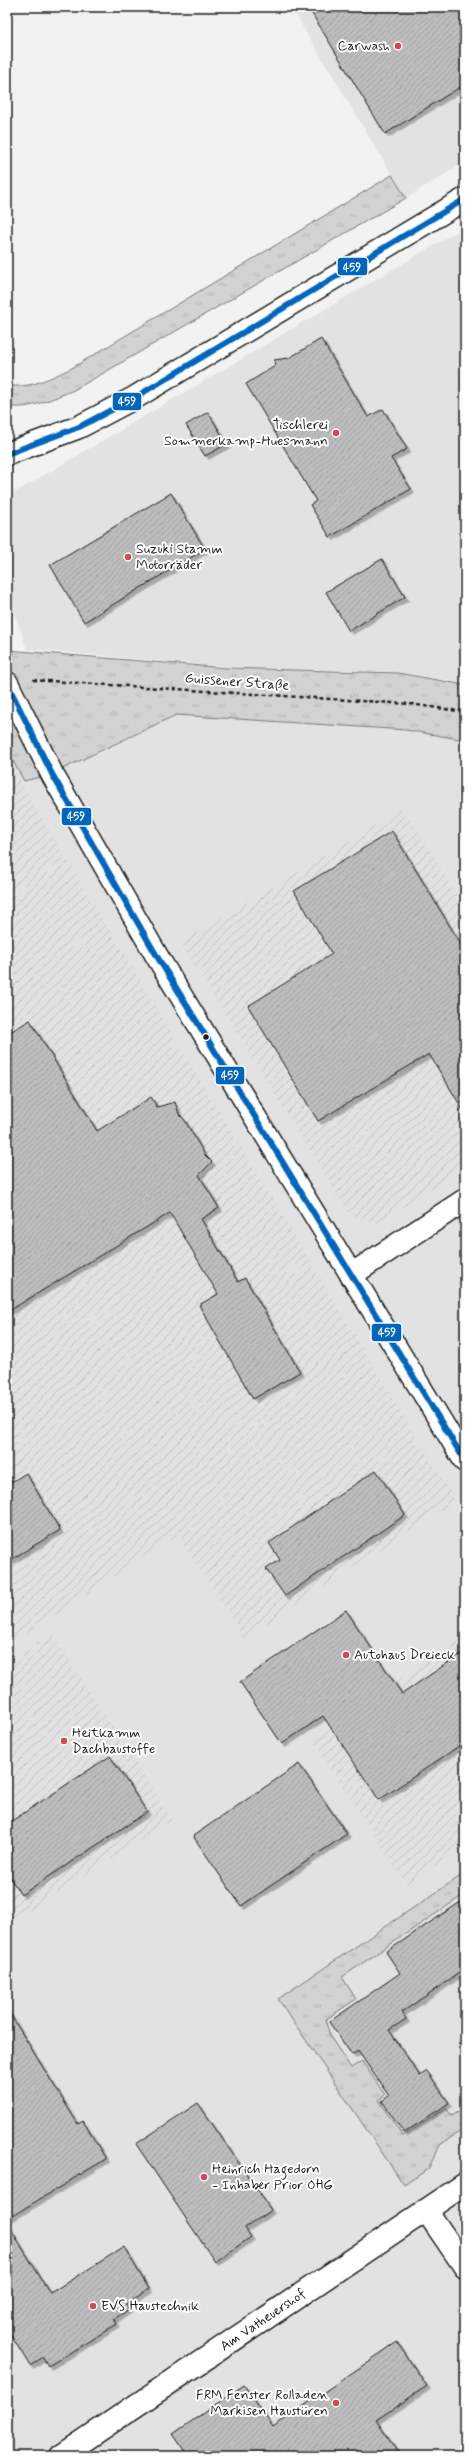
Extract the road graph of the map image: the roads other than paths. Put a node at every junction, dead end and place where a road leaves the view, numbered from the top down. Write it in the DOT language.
graph roads {
  1 [pos="465,199"];
  2 [pos="7,454"];
  3 [pos="7,683"];
  4 [pos="465,1200"];
  5 [pos="351,1275"];
  6 [pos="465,1461"];
  7 [pos="465,2184"];
  8 [pos="426,2210"];
  9 [pos="465,2268"];
  10 [pos="61,2456"];
  1 -- 2 [label="street"];
  3 -- 5 [label="street"];
  4 -- 5 [label="street"];
  5 -- 6 [label="street"];
  7 -- 8 [label="street, Am Vatheuershof"];
  8 -- 9 [label="street"];
  8 -- 10 [label="street, Am Vatheuershof"];
}
